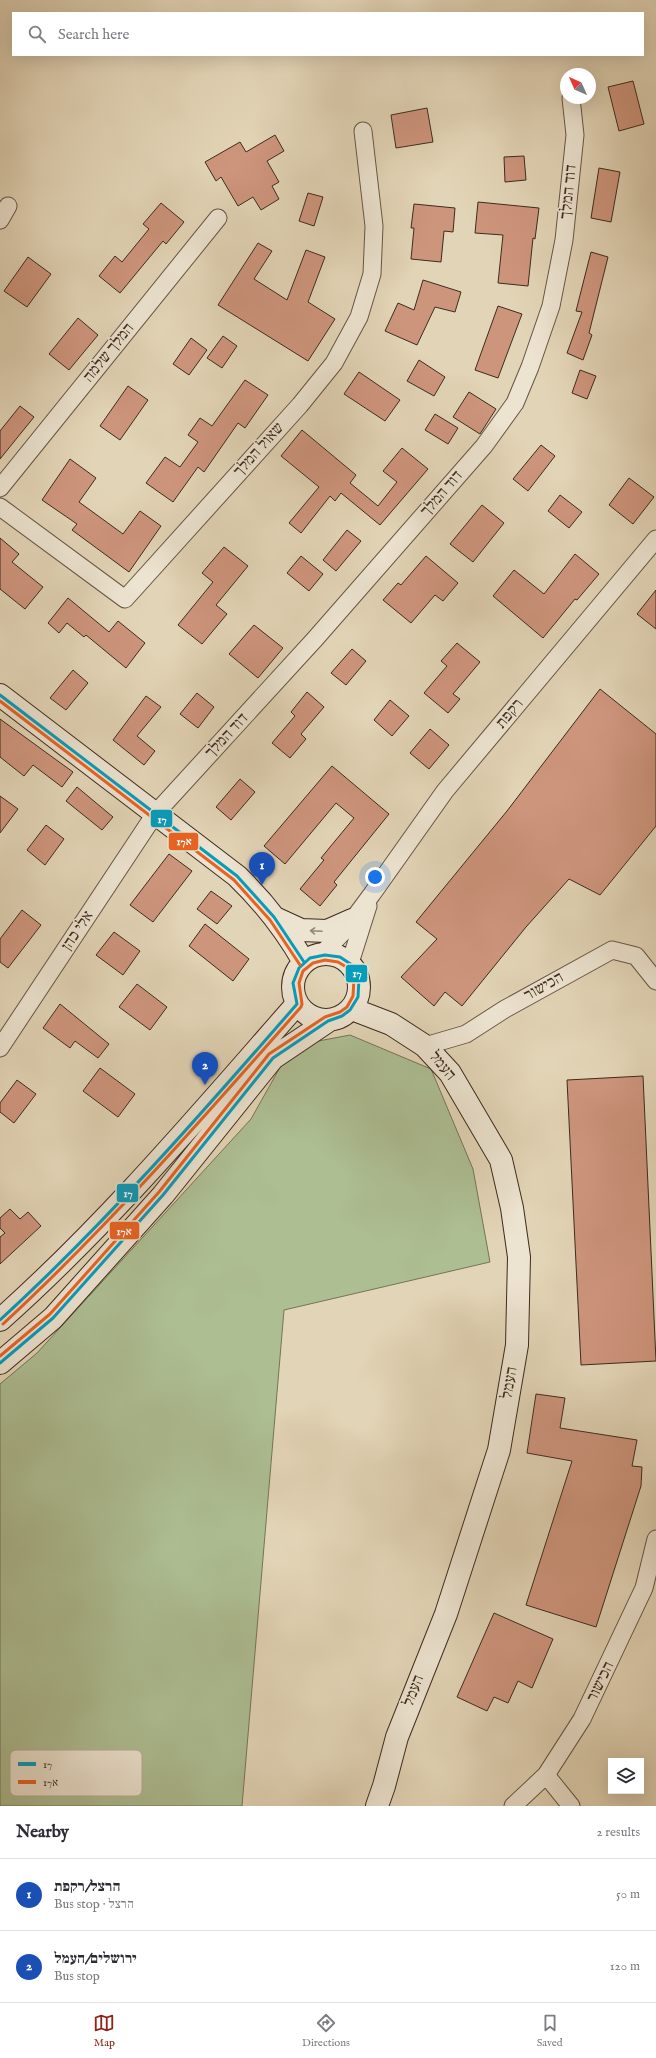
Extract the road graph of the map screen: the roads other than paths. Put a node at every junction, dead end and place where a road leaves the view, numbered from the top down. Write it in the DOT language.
graph roads {
  1 [pos="572,104"];
  2 [pos="363,131"];
  3 [pos="218,218"];
  4 [pos="0,488"];
  5 [pos="0,507"];
  6 [pos="656,539"];
  7 [pos="0,695"];
  8 [pos="155,814"];
  9 [pos="372,894"];
  10 [pos="276,918"];
  11 [pos="352,920"];
  12 [pos="313,958"];
  13 [pos="350,963"];
  14 [pos="656,981"];
  15 [pos="297,1004"];
  16 [pos="352,1009"];
  17 [pos="328,1021"];
  18 [pos="425,1046"];
  19 [pos="0,1048"];
  20 [pos="0,1320"];
  21 [pos="0,1363"];
  22 [pos="656,1539"];
  23 [pos="546,1775"];
  24 [pos="377,1806"];
  25 [pos="513,1806"];
  26 [pos="571,1806"];
  1 -- 8 [label="street, דוד המלך"];
  2 -- 5 [label="street, שאול המלך"];
  3 -- 4 [label="street, המלך שלמה"];
  6 -- 9 [label="street, רקפת"];
  7 -- 8 [label="street"];
  8 -- 10 [label="street"];
  8 -- 19 [label="street, אלי כהן"];
  9 -- 11 [label="street, רקפת"];
  9 -- 13 [label="street, רקפת"];
  11 -- 10 [label="street, one-way"];
  10 -- 12 [label="street"];
  11 -- 12 [label="street, רקפת"];
  12 -- 13 [label="street"];
  12 -- 15 [label="street"];
  13 -- 16 [label="street"];
  14 -- 18 [label="street, הכישור"];
  15 -- 17 [label="street"];
  15 -- 20 [label="street"];
  16 -- 17 [label="street"];
  16 -- 18 [label="street, העמל"];
  17 -- 21 [label="street"];
  18 -- 24 [label="street, העמל"];
  22 -- 23 [label="street, הכישור"];
  23 -- 25 [label="street, הכישור"];
  23 -- 26 [label="street"];
}
